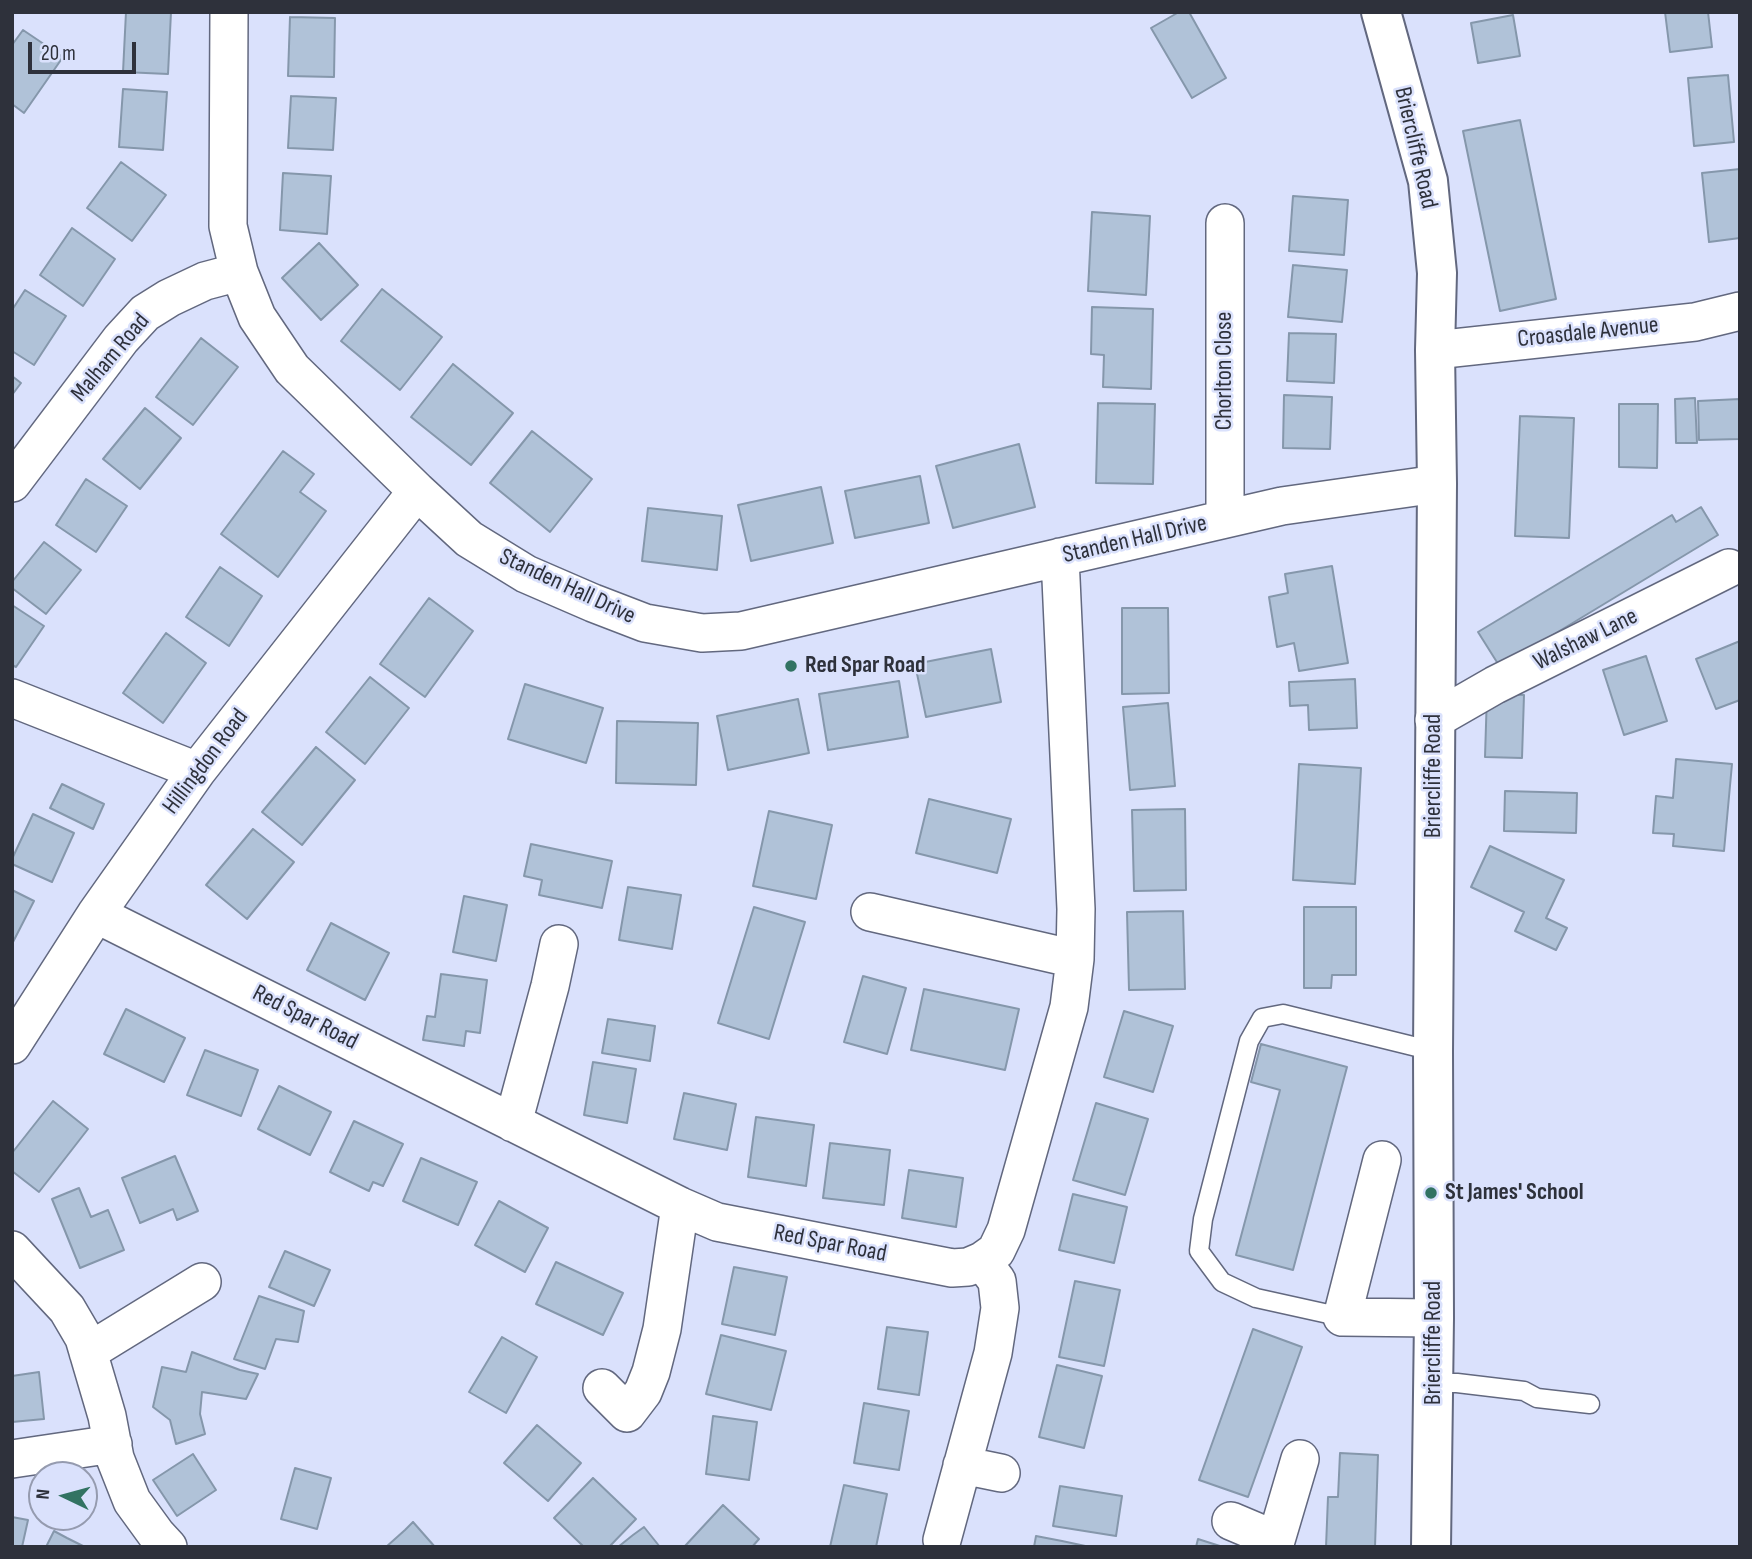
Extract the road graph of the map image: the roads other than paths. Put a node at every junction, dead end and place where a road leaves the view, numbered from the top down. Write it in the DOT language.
graph roads {
  1 [pos="229,12"];
  2 [pos="1381,12"];
  3 [pos="1225,223"];
  4 [pos="239,272"];
  5 [pos="1740,311"];
  6 [pos="1436,350"];
  7 [pos="12,483"];
  8 [pos="1437,484"];
  9 [pos="417,491"];
  10 [pos="1225,519"];
  11 [pos="1060,557"];
  12 [pos="1735,565"];
  13 [pos="12,698"];
  14 [pos="1434,720"];
  15 [pos="197,771"];
  16 [pos="870,912"];
  17 [pos="96,914"];
  18 [pos="559,944"];
  19 [pos="1075,959"];
  20 [pos="12,1045"];
  21 [pos="1433,1051"];
  22 [pos="513,1123"];
  23 [pos="1382,1160"];
  24 [pos="680,1206"];
  25 [pos="12,1250"];
  26 [pos="982,1261"];
  27 [pos="202,1282"];
  28 [pos="1342,1317"];
  29 [pos="1434,1318"];
  30 [pos="88,1352"];
  31 [pos="1434,1383"];
  32 [pos="1590,1404"];
  33 [pos="625,1411"];
  34 [pos="113,1444"];
  35 [pos="12,1459"];
  36 [pos="1300,1459"];
  37 [pos="962,1465"];
  38 [pos="1001,1473"];
  39 [pos="1231,1521"];
  40 [pos="942,1540"];
  41 [pos="1275,1543"];
  42 [pos="169,1547"];
  43 [pos="1431,1547"];
  1 -- 4 [label="street, Standen Hall Drive"];
  2 -- 6 [label="street, Briercliffe Road"];
  3 -- 10 [label="street, Chorlton Close"];
  4 -- 7 [label="street, Malham Road"];
  4 -- 9 [label="street, Standen Hall Drive"];
  5 -- 6 [label="street, Croasdale Avenue"];
  6 -- 8 [label="street, Briercliffe Road"];
  8 -- 10 [label="street, Standen Hall Drive"];
  8 -- 14 [label="street, Briercliffe Road"];
  9 -- 11 [label="street, Standen Hall Drive"];
  9 -- 15 [label="street, Hillingdon Road"];
  10 -- 11 [label="street, Standen Hall Drive"];
  11 -- 19 [label="street"];
  12 -- 14 [label="street, Walshaw Lane"];
  13 -- 15 [label="street"];
  14 -- 21 [label="street, Briercliffe Road"];
  15 -- 17 [label="street, Hillingdon Road"];
  16 -- 19 [label="street"];
  17 -- 20 [label="street, Hillingdon Road"];
  17 -- 22 [label="street, Red Spar Road"];
  18 -- 22 [label="street"];
  19 -- 26 [label="street"];
  21 -- 28 [label="lane"];
  21 -- 29 [label="street, Briercliffe Road"];
  22 -- 24 [label="street, Red Spar Road"];
  23 -- 28 [label="street"];
  24 -- 26 [label="street, Red Spar Road"];
  24 -- 33 [label="street"];
  25 -- 30 [label="street"];
  26 -- 37 [label="street"];
  27 -- 30 [label="street"];
  28 -- 29 [label="street"];
  29 -- 31 [label="street, Briercliffe Road"];
  30 -- 34 [label="street"];
  31 -- 32 [label="lane"];
  31 -- 43 [label="street, Briercliffe Road"];
  34 -- 35 [label="street"];
  34 -- 42 [label="street"];
  36 -- 41 [label="street"];
  37 -- 38 [label="street"];
  37 -- 40 [label="street"];
  39 -- 41 [label="street"];
}
